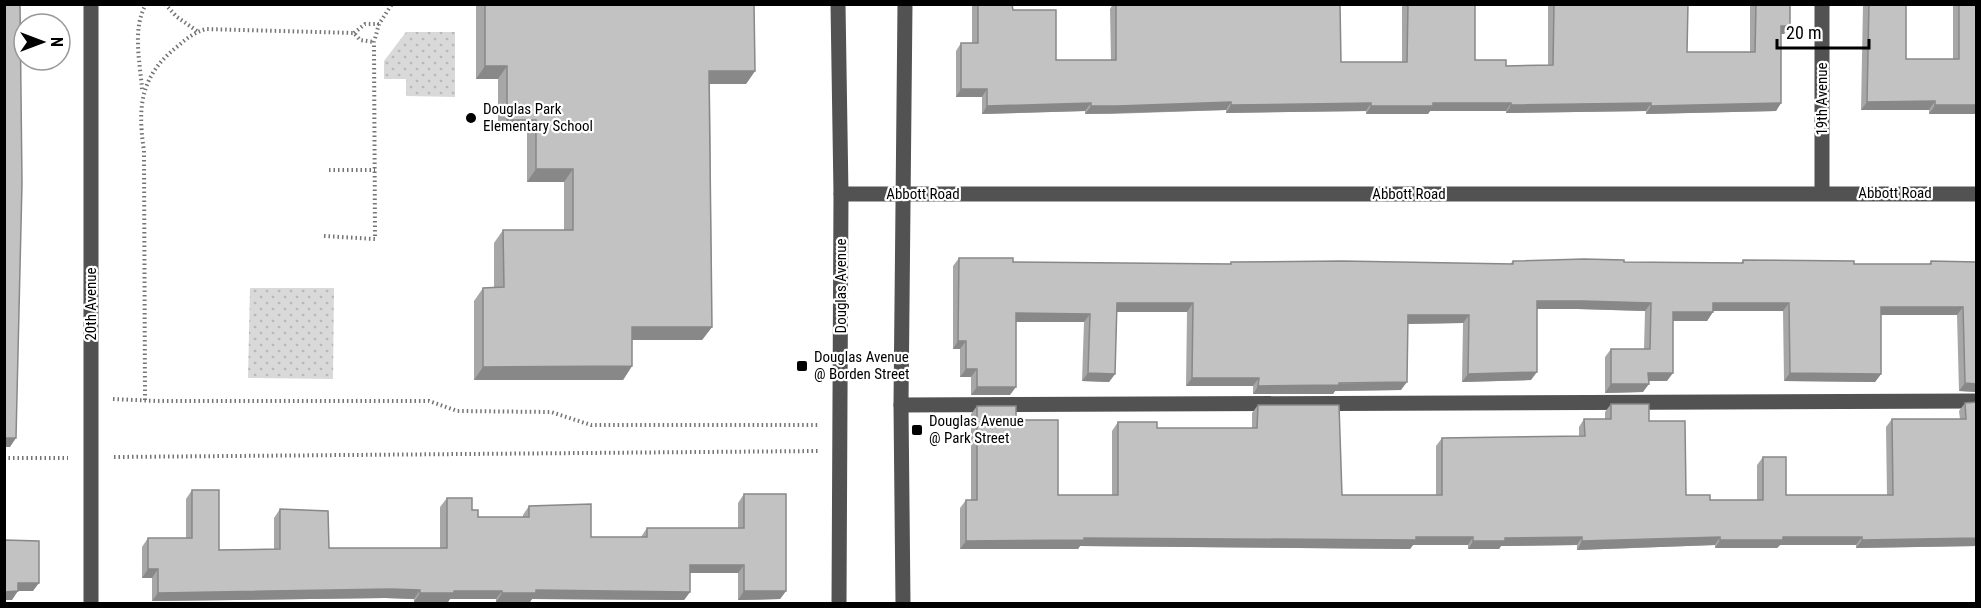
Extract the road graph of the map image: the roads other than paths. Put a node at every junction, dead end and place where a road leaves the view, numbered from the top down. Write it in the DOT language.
graph roads {
  1 [pos="91,4"];
  2 [pos="838,4"];
  3 [pos="905,4"];
  4 [pos="1822,4"];
  5 [pos="1822,193"];
  6 [pos="842,194"];
  7 [pos="903,194"];
  8 [pos="1977,194"];
  9 [pos="1977,401"];
  10 [pos="901,405"];
  11 [pos="91,603"];
  12 [pos="839,603"];
  13 [pos="903,603"];
  1 -- 11 [label="street, 20th Avenue"];
  2 -- 6 [label="street, Douglas Avenue"];
  3 -- 7 [label="street"];
  4 -- 5 [label="street, 19th Avenue"];
  5 -- 7 [label="street, Abbott Road"];
  5 -- 8 [label="street, Abbott Road"];
  6 -- 7 [label="street, Abbott Road"];
  6 -- 12 [label="street, Douglas Avenue"];
  7 -- 10 [label="street"];
  9 -- 10 [label="street"];
  10 -- 13 [label="street"];
}
